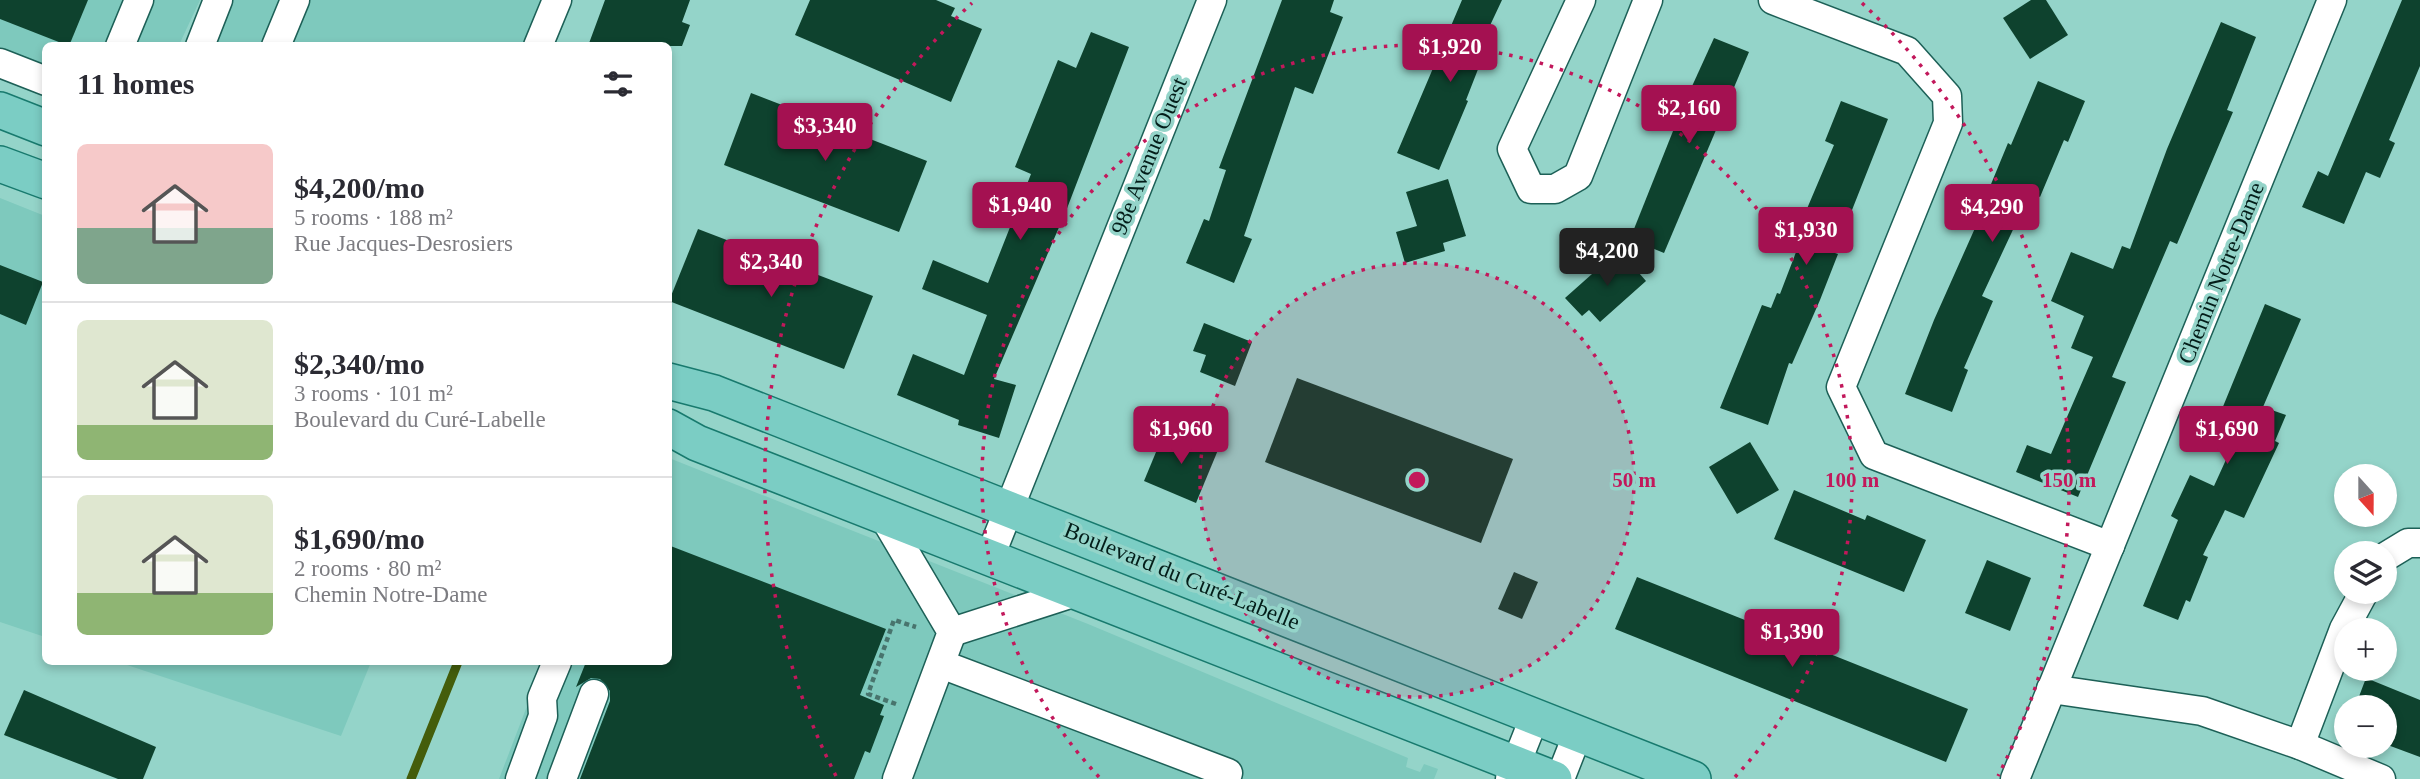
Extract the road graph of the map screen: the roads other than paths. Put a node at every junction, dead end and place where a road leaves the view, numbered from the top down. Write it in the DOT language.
graph roads {
  1 [pos="139,0"];
  2 [pos="218,0"];
  3 [pos="295,0"];
  4 [pos="557,0"];
  5 [pos="1212,0"];
  6 [pos="1581,0"];
  7 [pos="1648,0"];
  8 [pos="1773,0"];
  9 [pos="2332,0"];
  10 [pos="122,42"];
  11 [pos="202,42"];
  12 [pos="278,42"];
  13 [pos="540,42"];
  14 [pos="0,63"];
  15 [pos="42,79"];
  16 [pos="0,110"];
  17 [pos="42,126"];
  18 [pos="0,164"];
  19 [pos="42,180"];
  20 [pos="672,384"];
  21 [pos="672,429"];
  22 [pos="1009,508"];
  23 [pos="884,517"];
  24 [pos="2420,542"];
  25 [pos="2110,546"];
  26 [pos="2397,549"];
  27 [pos="989,559"];
  28 [pos="1073,593"];
  29 [pos="2358,604"];
  30 [pos="952,632"];
  31 [pos="941,664"];
  32 [pos="556,665"];
  33 [pos="2051,689"];
  34 [pos="594,694"];
  35 [pos="1535,716"];
  36 [pos="1578,733"];
  37 [pos="2300,745"];
  38 [pos="1513,771"];
  39 [pos="520,779"];
  40 [pos="562,779"];
  41 [pos="897,779"];
  42 [pos="1226,779"];
  43 [pos="1554,779"];
  44 [pos="1560,779"];
  45 [pos="1693,779"];
  46 [pos="2015,779"];
  47 [pos="2381,779"];
  1 -- 10 [label="street"];
  2 -- 11 [label="street"];
  3 -- 12 [label="street"];
  4 -- 13 [label="street"];
  5 -- 22 [label="street, 98e Avenue Ouest"];
  6 -- 7 [label="street"];
  8 -- 25 [label="street"];
  9 -- 25 [label="street, Chemin Notre-Dame"];
  14 -- 15 [label="street"];
  16 -- 17 [label="main road"];
  18 -- 19 [label="main road"];
  20 -- 22 [label="main road, Boulevard du Curé-Labelle"];
  21 -- 23 [label="main road"];
  22 -- 27 [label="street, 98e Avenue Ouest"];
  22 -- 35 [label="main road, Boulevard du Curé-Labelle"];
  23 -- 27 [label="main road"];
  23 -- 30 [label="street"];
  24 -- 26 [label="street"];
  25 -- 33 [label="street, Chemin Notre-Dame"];
  27 -- 28 [label="main road"];
  28 -- 30 [label="street"];
  28 -- 38 [label="main road"];
  29 -- 37 [label="street"];
  30 -- 31 [label="street"];
  31 -- 41 [label="street"];
  31 -- 42 [label="street"];
  32 -- 39 [label="street"];
  33 -- 37 [label="street"];
  33 -- 46 [label="street, Chemin Notre-Dame"];
  34 -- 40 [label="street"];
  35 -- 36 [label="main road, Boulevard du Curé-Labelle"];
  35 -- 38 [label="street"];
  36 -- 44 [label="street"];
  36 -- 45 [label="main road, Boulevard du Curé-Labelle"];
  37 -- 47 [label="street"];
  38 -- 43 [label="main road"];
}
